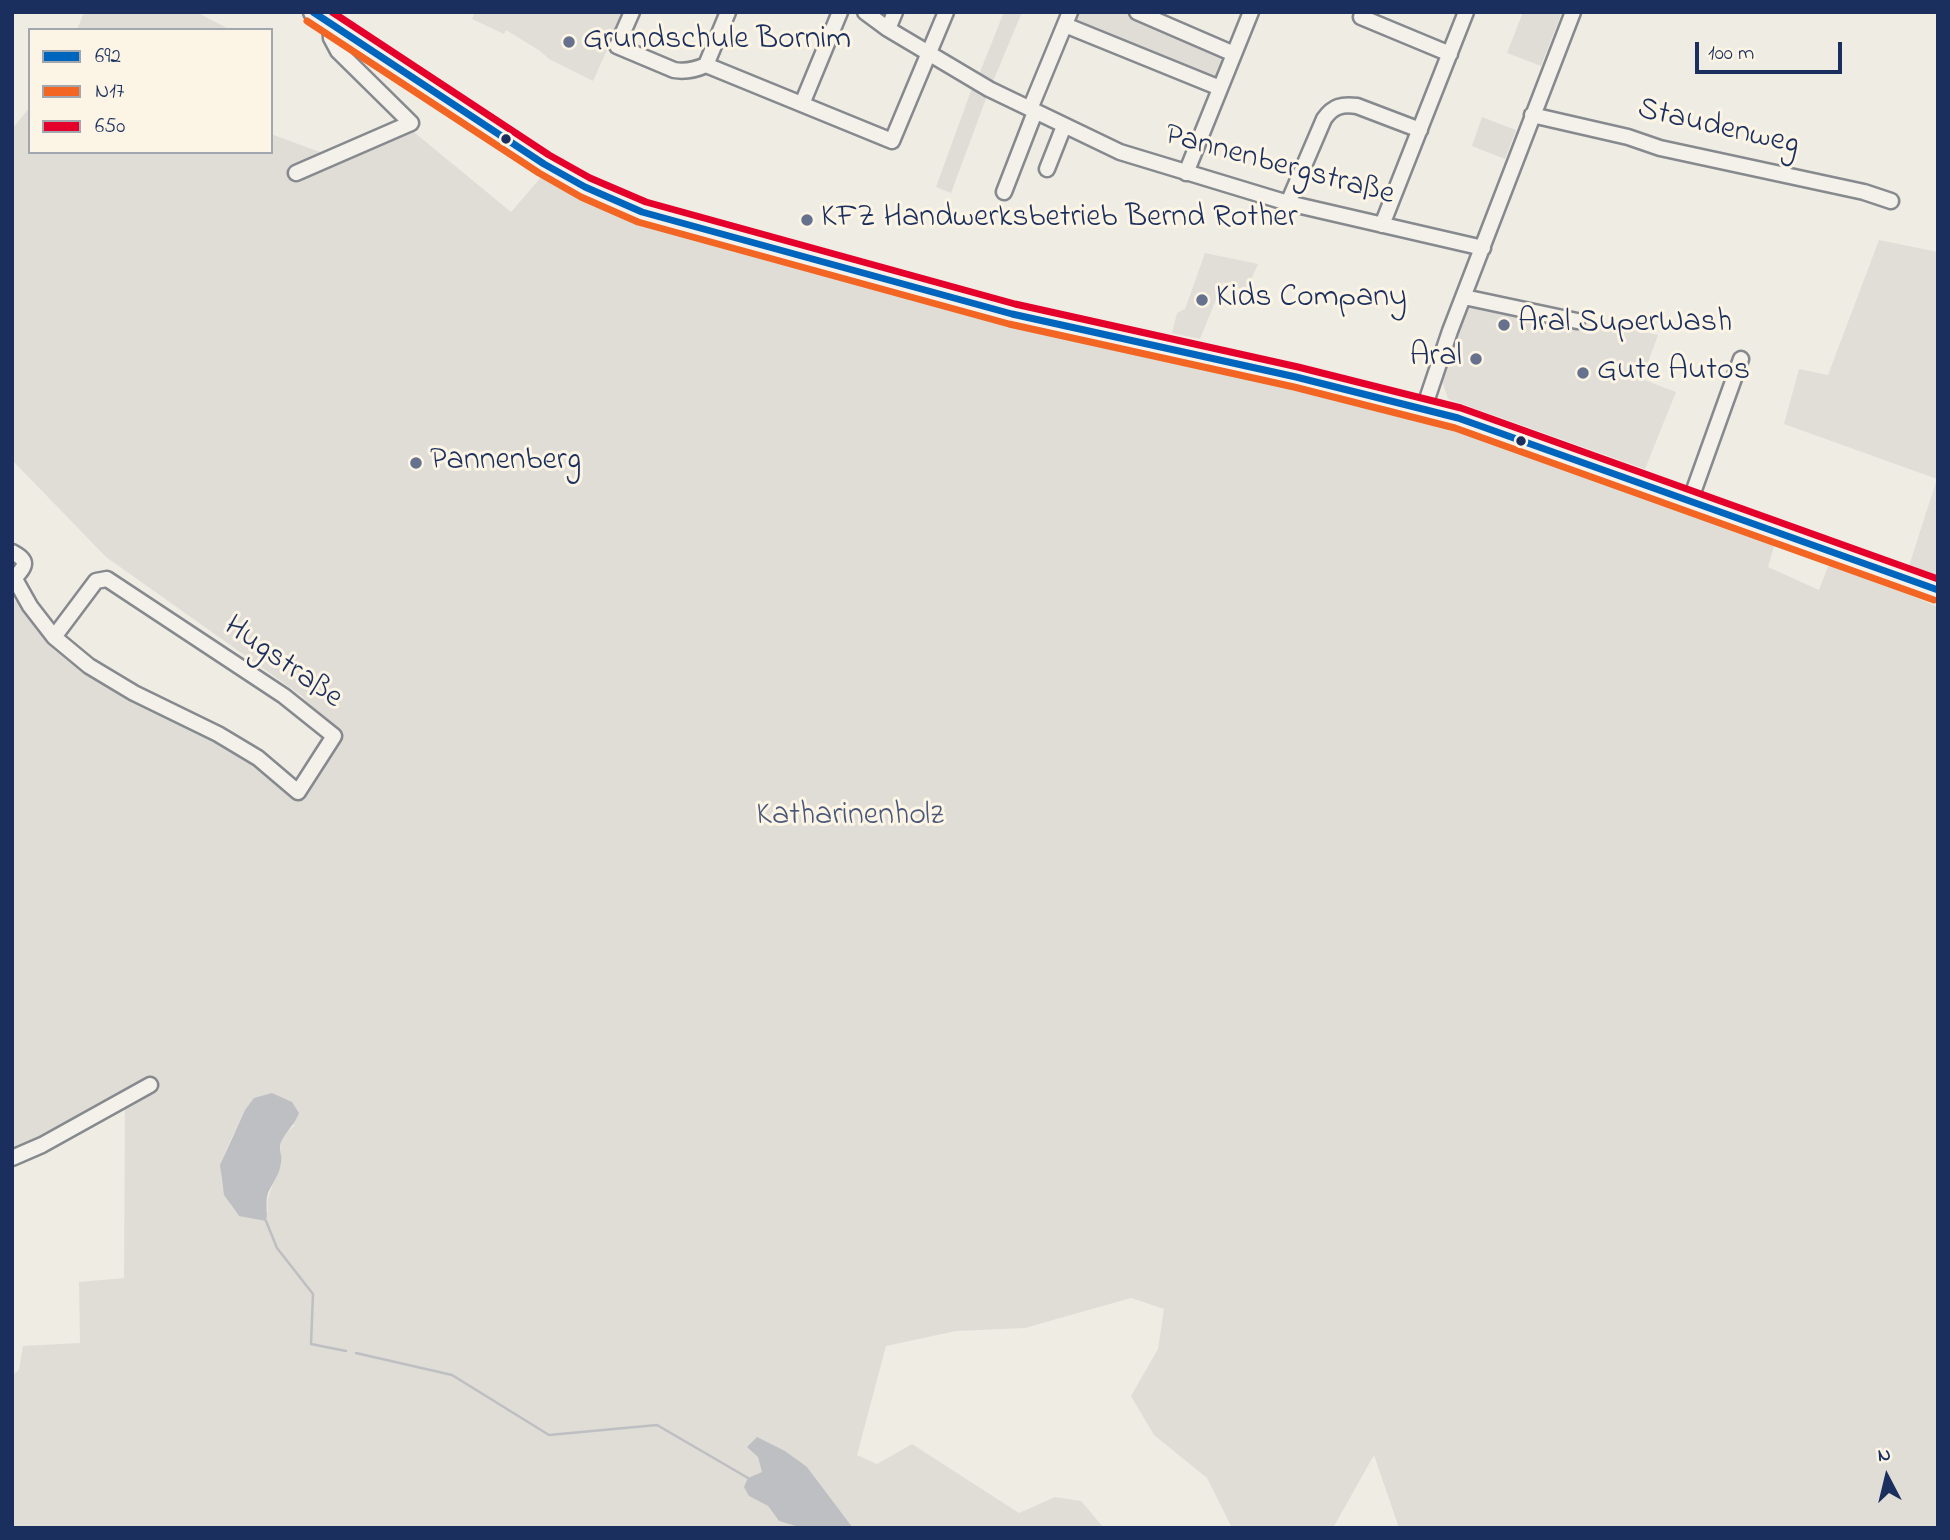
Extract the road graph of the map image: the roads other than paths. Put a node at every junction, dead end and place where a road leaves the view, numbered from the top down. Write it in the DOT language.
graph roads {
  1 [pos="313,12"];
  2 [pos="632,12"];
  3 [pos="728,12"];
  4 [pos="840,12"];
  5 [pos="865,12"];
  6 [pos="895,12"];
  7 [pos="946,12"];
  8 [pos="1137,12"];
  9 [pos="1251,12"];
  10 [pos="1363,12"];
  11 [pos="1466,12"];
  12 [pos="1573,12"];
  13 [pos="1068,19"];
  14 [pos="330,23"];
  15 [pos="888,29"];
  16 [pos="927,53"];
  17 [pos="1234,54"];
  18 [pos="1450,54"];
  19 [pos="706,65"];
  20 [pos="1220,88"];
  21 [pos="802,104"];
  22 [pos="1032,111"];
  23 [pos="1532,115"];
  24 [pos="1064,125"];
  25 [pos="1420,130"];
  26 [pos="1047,169"];
  27 [pos="296,173"];
  28 [pos="1186,173"];
  29 [pos="1004,191"];
  30 [pos="1891,201"];
  31 [pos="1288,203"];
  32 [pos="1382,225"];
  33 [pos="1483,248"];
  34 [pos="1464,297"];
  35 [pos="1577,321"];
  36 [pos="1741,359"];
  37 [pos="1424,408"];
  38 [pos="1690,501"];
  39 [pos="12,552"];
  40 [pos="13,576"];
  41 [pos="1938,590"];
  42 [pos="54,637"];
  43 [pos="150,1085"];
  44 [pos="12,1158"];
  1 -- 14 [label="main road"];
  2 -- 19 [label="street"];
  3 -- 19 [label="street"];
  4 -- 21 [label="street"];
  5 -- 15 [label="street, Pannenbergstraße"];
  6 -- 15 [label="street"];
  7 -- 16 [label="street"];
  8 -- 17 [label="street"];
  9 -- 17 [label="street"];
  10 -- 18 [label="street"];
  11 -- 18 [label="street"];
  12 -- 23 [label="street"];
  13 -- 20 [label="street"];
  13 -- 22 [label="street"];
  14 -- 27 [label="street"];
  14 -- 37 [label="main road"];
  15 -- 16 [label="street, Pannenbergstraße"];
  16 -- 21 [label="street"];
  16 -- 22 [label="street, Pannenbergstraße"];
  17 -- 20 [label="street"];
  18 -- 25 [label="street"];
  19 -- 21 [label="street"];
  20 -- 28 [label="street"];
  22 -- 24 [label="street, Pannenbergstraße"];
  22 -- 29 [label="street"];
  23 -- 30 [label="street, Staudenweg"];
  23 -- 33 [label="street"];
  24 -- 26 [label="street"];
  24 -- 28 [label="street, Pannenbergstraße"];
  25 -- 31 [label="street"];
  25 -- 32 [label="street"];
  28 -- 31 [label="street, Pannenbergstraße"];
  31 -- 32 [label="street, Pannenbergstraße"];
  32 -- 33 [label="street, Pannenbergstraße"];
  33 -- 34 [label="street"];
  34 -- 35 [label="street"];
  34 -- 37 [label="street"];
  36 -- 38 [label="street"];
  37 -- 38 [label="main road"];
  38 -- 41 [label="main road"];
  39 -- 40 [label="street, Hugstraße"];
  40 -- 42 [label="street, Hugstraße"];
  42 -- 42 [label="street, Hugstraße"];
  43 -- 44 [label="street"];
}
